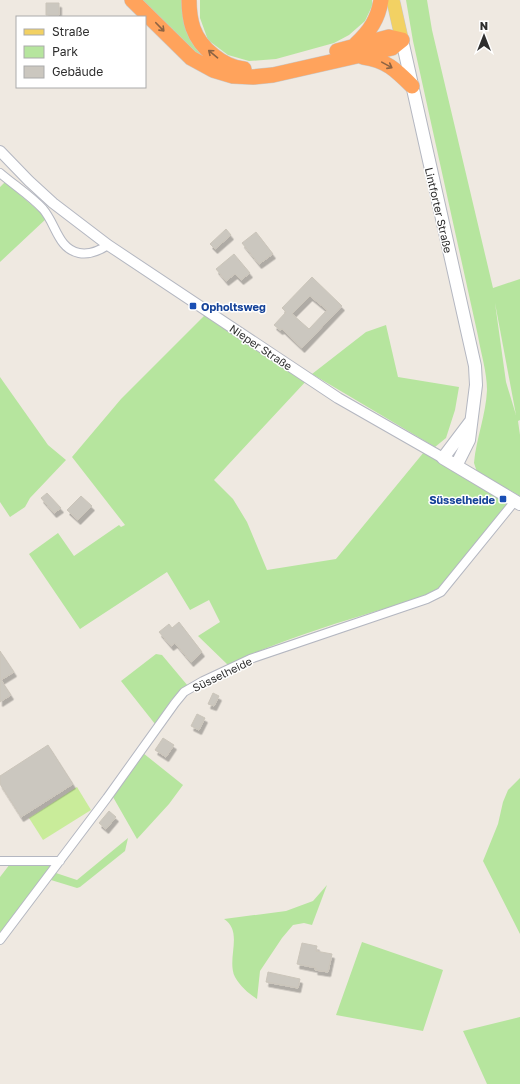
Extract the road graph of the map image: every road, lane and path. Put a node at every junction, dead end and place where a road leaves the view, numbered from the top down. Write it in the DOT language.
graph roads {
  1 [pos="132,0"];
  2 [pos="189,0"];
  3 [pos="381,0"];
  4 [pos="393,0"];
  5 [pos="402,40"];
  6 [pos="356,50"];
  7 [pos="412,86"];
  8 [pos="0,151"];
  9 [pos="0,173"];
  10 [pos="108,245"];
  11 [pos="472,420"];
  12 [pos="443,458"];
  13 [pos="456,466"];
  14 [pos="517,503"];
  15 [pos="60,861"];
  16 [pos="0,862"];
  17 [pos="0,940"];
  1 -- 6 [label="highway, one-way"];
  6 -- 2 [label="highway, one-way"];
  3 -- 6 [label="highway"];
  4 -- 5 [label="main road, Lintforter Straße"];
  5 -- 6 [label="highway"];
  5 -- 7 [label="main road, Lintforter Straße"];
  6 -- 7 [label="highway, one-way"];
  7 -- 11 [label="main road, Lintforter Straße"];
  8 -- 10 [label="street, Nieper Straße"];
  9 -- 10 [label="street"];
  10 -- 12 [label="street, Nieper Straße"];
  11 -- 12 [label="main road"];
  11 -- 13 [label="main road, Lintforter Straße"];
  12 -- 13 [label="main road, Nieper Straße"];
  13 -- 14 [label="main road, Nieper Straße"];
  14 -- 15 [label="street, Süsselheide"];
  15 -- 16 [label="street"];
  15 -- 17 [label="street, Süsselheide"];
}
